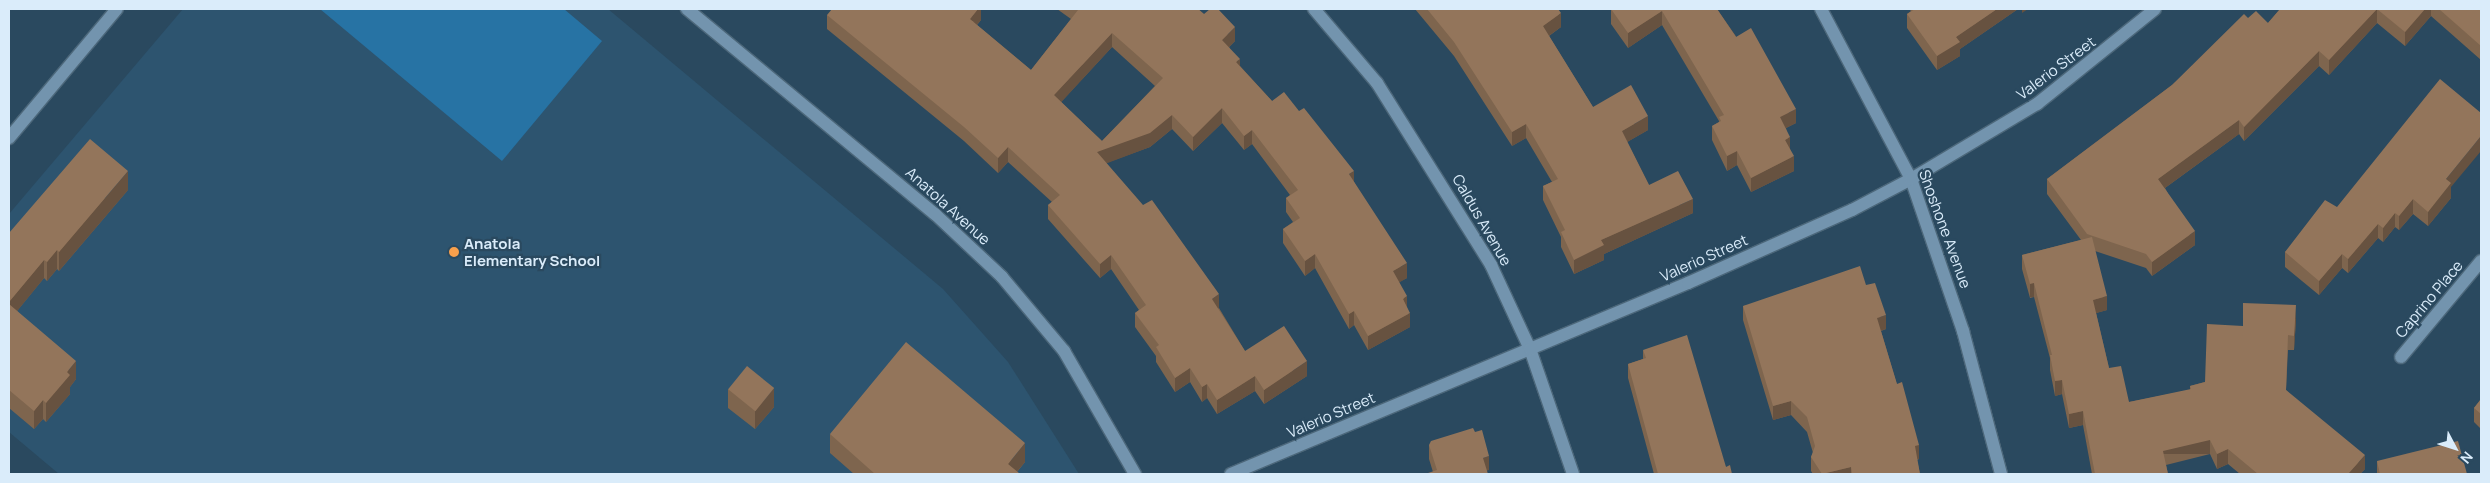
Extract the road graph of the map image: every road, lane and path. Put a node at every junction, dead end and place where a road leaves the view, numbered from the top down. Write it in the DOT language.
graph roads {
  1 [pos="117,9"];
  2 [pos="688,9"];
  3 [pos="1314,9"];
  4 [pos="1821,9"];
  5 [pos="2155,9"];
  6 [pos="9,138"];
  7 [pos="1911,180"];
  8 [pos="2481,261"];
  9 [pos="1530,349"];
  10 [pos="2401,357"];
  11 [pos="1135,474"];
  12 [pos="1232,474"];
  13 [pos="1573,474"];
  14 [pos="2001,474"];
  1 -- 6 [label="street"];
  2 -- 11 [label="street, Anatola Avenue"];
  3 -- 9 [label="street, Caldus Avenue"];
  4 -- 7 [label="street, Shoshone Avenue"];
  5 -- 7 [label="street, Valerio Street"];
  7 -- 9 [label="street, Valerio Street"];
  7 -- 14 [label="street, Shoshone Avenue"];
  8 -- 10 [label="street, Caprino Place"];
  9 -- 12 [label="street, Valerio Street"];
  9 -- 13 [label="street, Caldus Avenue"];
}
